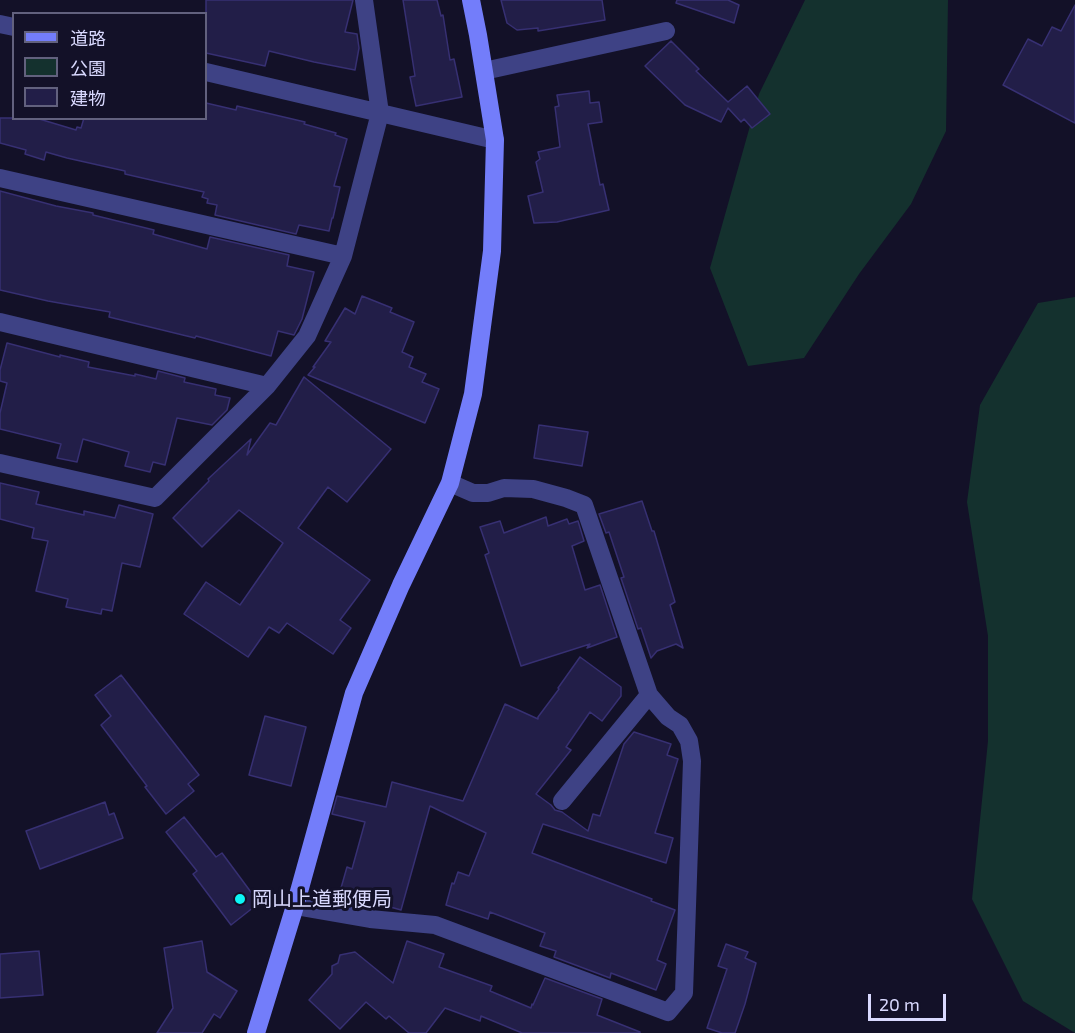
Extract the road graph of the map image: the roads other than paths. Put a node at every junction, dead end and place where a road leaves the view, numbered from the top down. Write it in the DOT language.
graph roads {
  1 [pos="364,0"];
  2 [pos="471,0"];
  3 [pos="666,31"];
  4 [pos="484,71"];
  5 [pos="207,72"];
  6 [pos="380,113"];
  7 [pos="495,140"];
  8 [pos="0,178"];
  9 [pos="343,256"];
  10 [pos="0,322"];
  11 [pos="267,386"];
  12 [pos="0,463"];
  13 [pos="450,483"];
  14 [pos="649,695"];
  15 [pos="562,801"];
  16 [pos="295,906"];
  17 [pos="256,1033"];
  1 -- 6 [label="street"];
  2 -- 4 [label="street"];
  3 -- 4 [label="street"];
  4 -- 7 [label="street"];
  5 -- 6 [label="street"];
  6 -- 7 [label="street"];
  6 -- 9 [label="street"];
  7 -- 13 [label="street"];
  8 -- 9 [label="street"];
  9 -- 11 [label="street"];
  10 -- 11 [label="street"];
  11 -- 12 [label="street"];
  13 -- 14 [label="street"];
  13 -- 16 [label="street"];
  14 -- 15 [label="street"];
  14 -- 16 [label="street"];
  16 -- 17 [label="street"];
}
